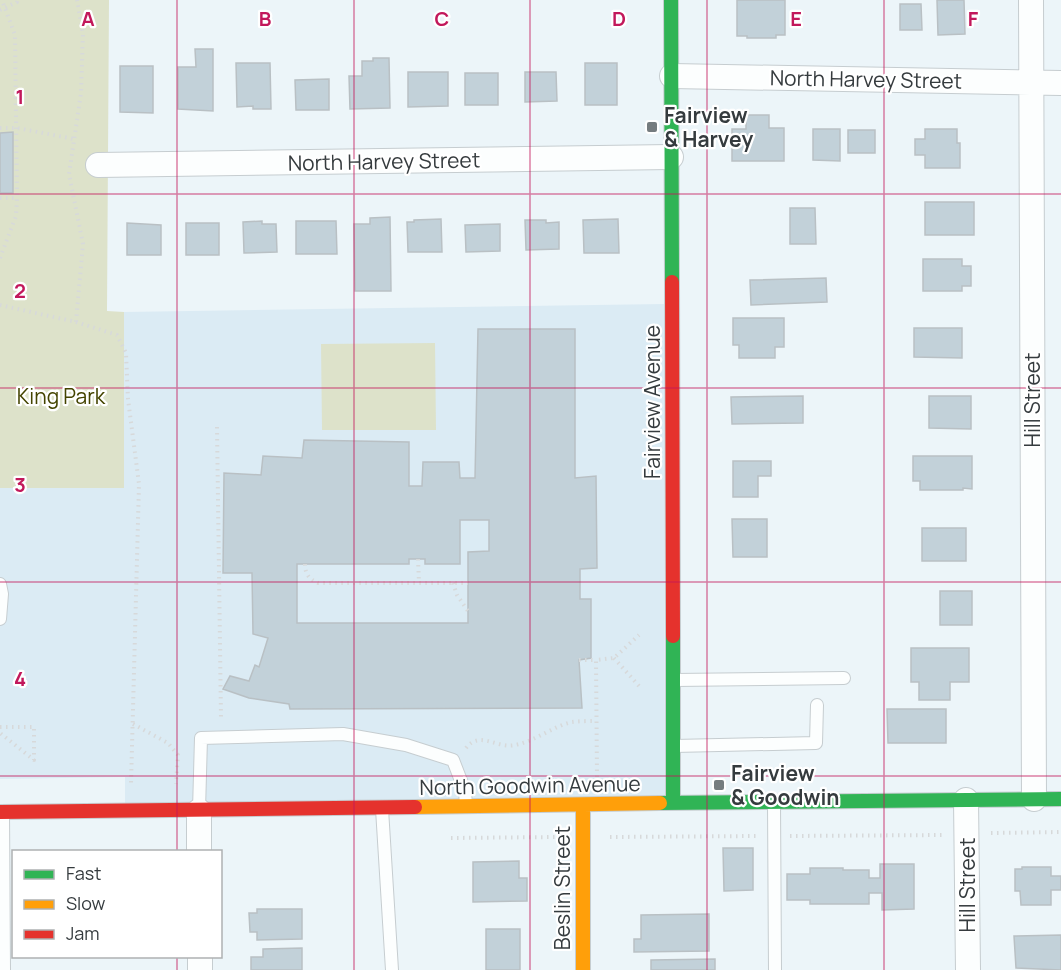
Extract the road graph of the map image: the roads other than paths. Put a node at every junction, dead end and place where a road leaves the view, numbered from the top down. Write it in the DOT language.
graph roads {
  1 [pos="671,0"];
  2 [pos="1031,0"];
  3 [pos="672,76"];
  4 [pos="1031,82"];
  5 [pos="1061,83"];
  6 [pos="671,157"];
  7 [pos="98,165"];
  8 [pos="0,584"];
  9 [pos="0,619"];
  10 [pos="844,678"];
  11 [pos="673,680"];
  12 [pos="817,705"];
  13 [pos="673,746"];
  14 [pos="0,797"];
  15 [pos="1034,799"];
  16 [pos="1061,799"];
  17 [pos="966,800"];
  18 [pos="774,801"];
  19 [pos="673,803"];
  20 [pos="583,806"];
  21 [pos="466,807"];
  22 [pos="382,808"];
  23 [pos="2,812"];
  24 [pos="199,812"];
  25 [pos="199,850"];
  26 [pos="4,970"];
  27 [pos="392,970"];
  28 [pos="583,970"];
  29 [pos="775,970"];
  30 [pos="968,970"];
  1 -- 3 [label="street, Fairview Avenue"];
  2 -- 4 [label="street, Hill Street"];
  3 -- 4 [label="street, North Harvey Street"];
  3 -- 6 [label="street, Fairview Avenue"];
  4 -- 5 [label="street, North Harvey Street"];
  4 -- 15 [label="street, Hill Street"];
  6 -- 7 [label="street, North Harvey Street"];
  6 -- 11 [label="street, Fairview Avenue"];
  8 -- 9 [label="lane"];
  10 -- 11 [label="lane"];
  11 -- 13 [label="street, Fairview Avenue"];
  12 -- 13 [label="lane"];
  13 -- 19 [label="street, Fairview Avenue"];
  14 -- 23 [label="lane"];
  15 -- 16 [label="street, North Goodwin Avenue"];
  15 -- 17 [label="street, North Goodwin Avenue"];
  17 -- 18 [label="street, North Goodwin Avenue"];
  17 -- 30 [label="street, Hill Street"];
  18 -- 19 [label="street, North Goodwin Avenue"];
  18 -- 29 [label="lane"];
  19 -- 20 [label="street, North Goodwin Avenue"];
  20 -- 21 [label="street, North Goodwin Avenue"];
  20 -- 28 [label="street, Beslin Street"];
  21 -- 22 [label="street, North Goodwin Avenue"];
  21 -- 24 [label="lane"];
  22 -- 24 [label="street, North Goodwin Avenue"];
  22 -- 27 [label="lane"];
  23 -- 24 [label="street, North Goodwin Avenue"];
  23 -- 26 [label="lane"];
  24 -- 25 [label="street"];
}
